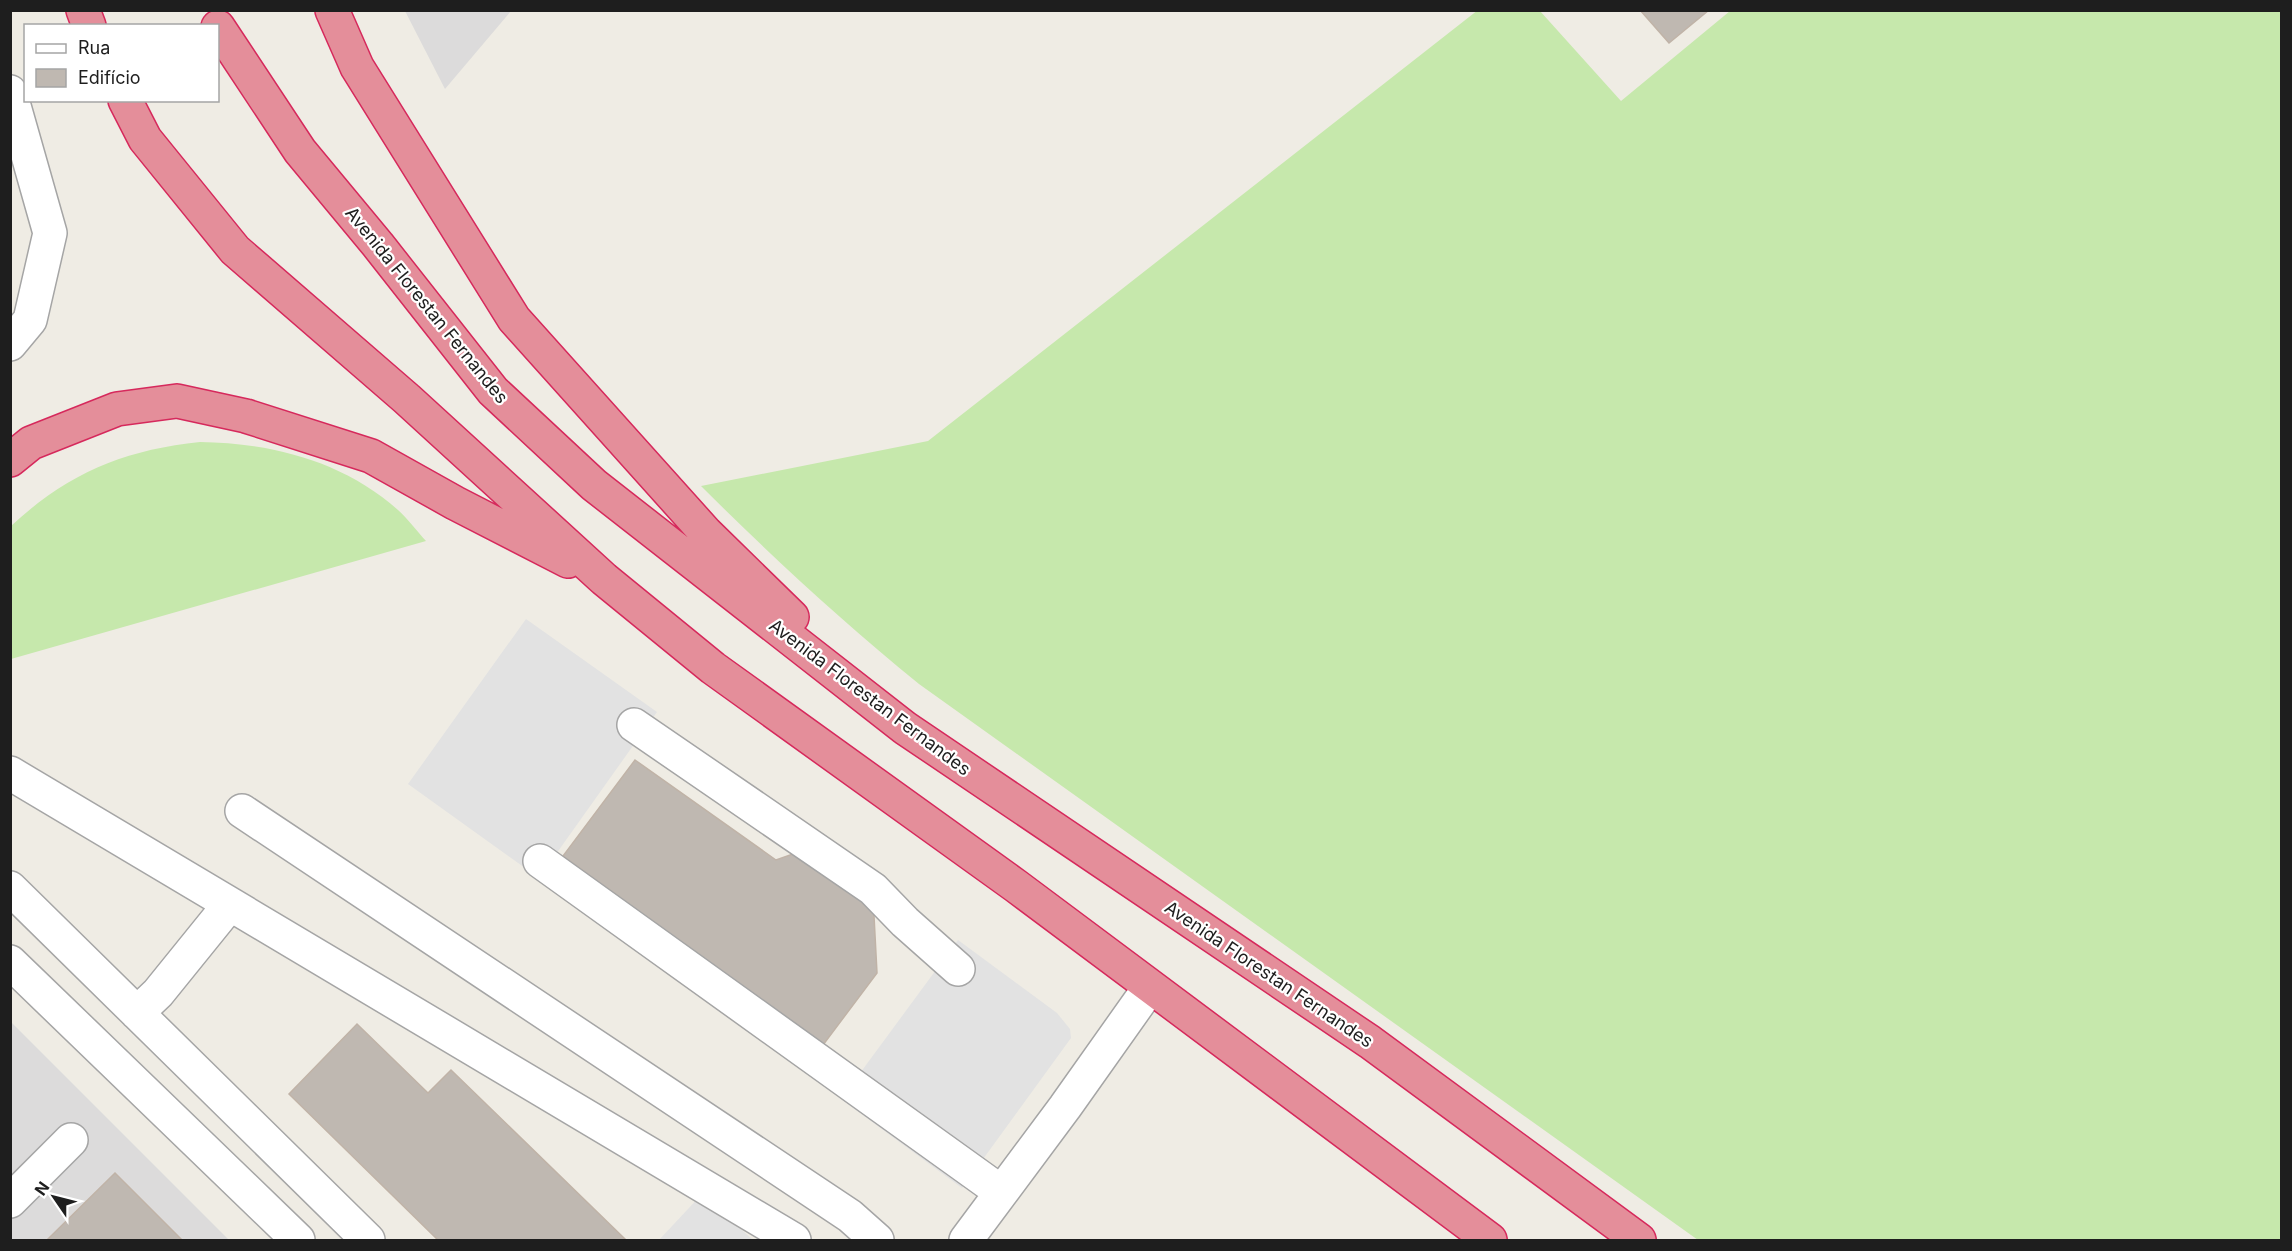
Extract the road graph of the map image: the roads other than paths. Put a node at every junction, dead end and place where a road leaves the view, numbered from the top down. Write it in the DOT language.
graph roads {
  1 [pos="207,10"];
  2 [pos="332,10"];
  3 [pos="216,24"];
  4 [pos="219,29"];
  5 [pos="10,92"];
  6 [pos="126,102"];
  7 [pos="10,344"];
  8 [pos="10,460"];
  9 [pos="604,579"];
  10 [pos="634,725"];
  11 [pos="905,728"];
  12 [pos="10,773"];
  13 [pos="242,811"];
  14 [pos="540,861"];
  15 [pos="10,888"];
  16 [pos="230,904"];
  17 [pos="10,962"];
  18 [pos="958,969"];
  19 [pos="1150,987"];
  20 [pos="137,1013"];
  21 [pos="71,1140"];
  22 [pos="1001,1192"];
  23 [pos="10,1201"];
  24 [pos="298,1240"];
  25 [pos="368,1240"];
  26 [pos="794,1240"];
  27 [pos="877,1240"];
  28 [pos="966,1240"];
  29 [pos="1490,1240"];
  30 [pos="1640,1240"];
  1 -- 3 [label="highway, Avenida Florestan Fernandes"];
  2 -- 11 [label="highway"];
  4 -- 11 [label="highway, Avenida Florestan Fernandes"];
  5 -- 7 [label="street"];
  6 -- 9 [label="highway"];
  8 -- 9 [label="highway"];
  9 -- 19 [label="highway"];
  10 -- 18 [label="street"];
  11 -- 30 [label="highway, Avenida Florestan Fernandes"];
  12 -- 16 [label="street"];
  13 -- 27 [label="street"];
  14 -- 22 [label="street"];
  15 -- 20 [label="street"];
  16 -- 20 [label="street"];
  16 -- 26 [label="street"];
  17 -- 24 [label="street"];
  19 -- 22 [label="street"];
  19 -- 29 [label="highway"];
  20 -- 25 [label="street"];
  21 -- 23 [label="street"];
  22 -- 28 [label="street"];
}
